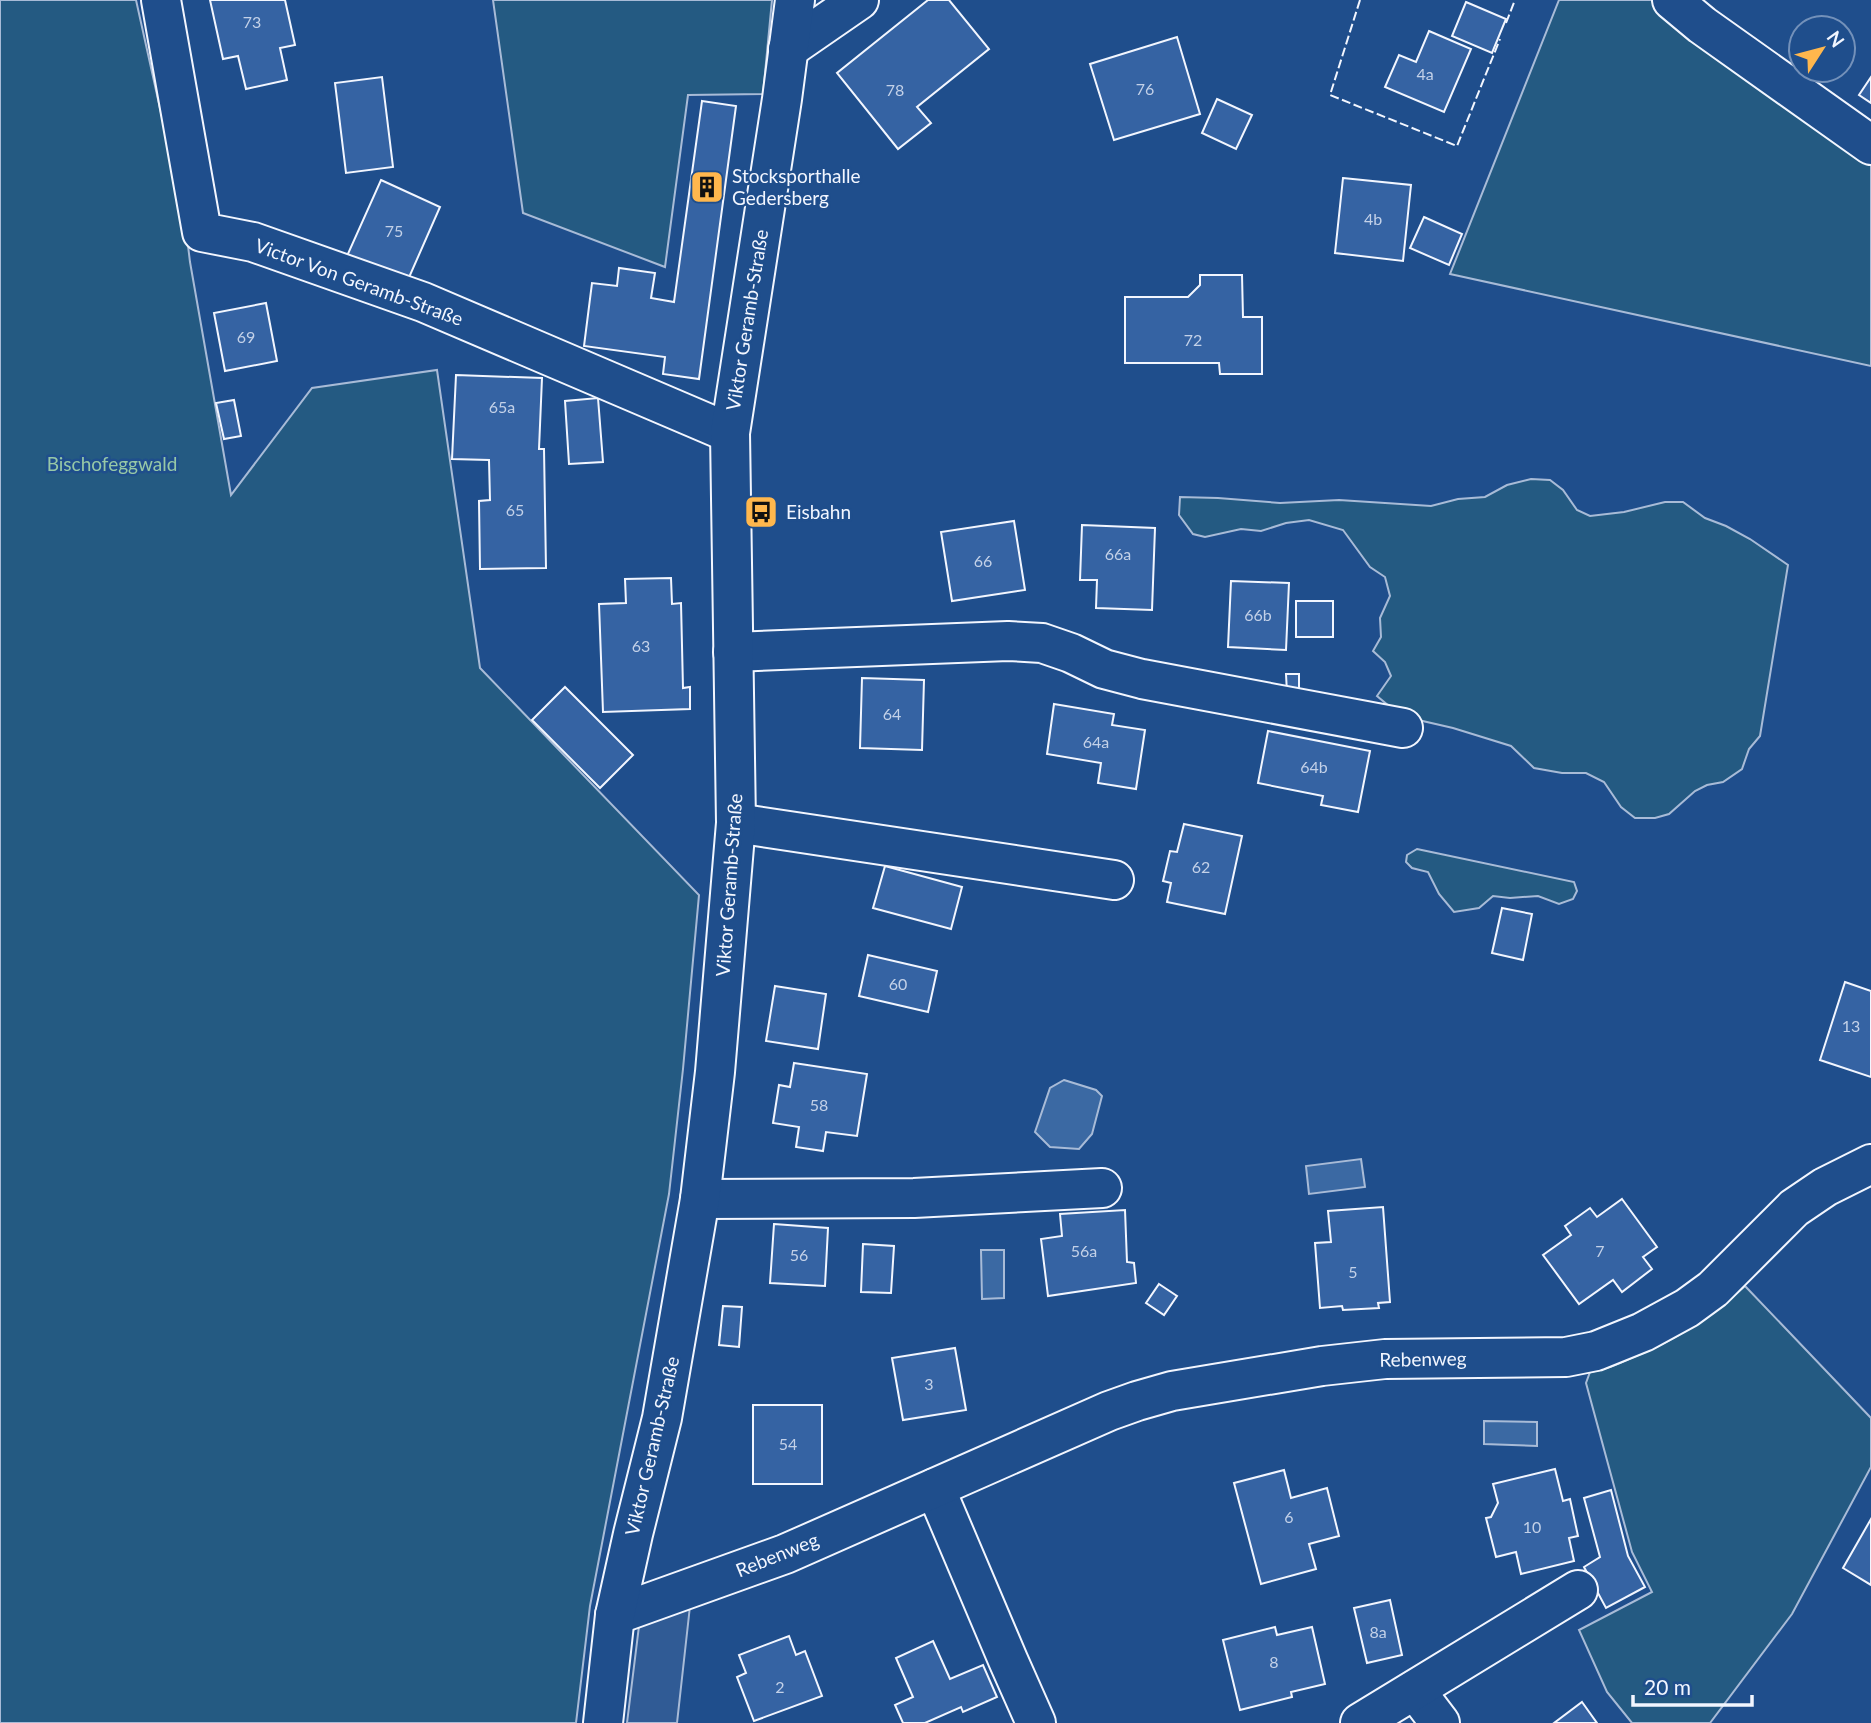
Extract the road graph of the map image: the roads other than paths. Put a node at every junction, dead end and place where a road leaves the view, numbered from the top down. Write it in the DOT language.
graph roads {
  1 [pos="161,0"];
  2 [pos="795,0"];
  3 [pos="859,0"];
  4 [pos="1672,0"];
  5 [pos="788,49"];
  6 [pos="1871,145"];
  7 [pos="730,433"];
  8 [pos="733,652"];
  9 [pos="1403,728"];
  10 [pos="736,823"];
  11 [pos="1114,880"];
  12 [pos="1871,1164"];
  13 [pos="1101,1188"];
  14 [pos="700,1199"];
  15 [pos="935,1488"];
  16 [pos="1578,1590"];
  17 [pos="615,1615"];
  18 [pos="1415,1689"];
  19 [pos="603,1723"];
  20 [pos="1036,1723"];
  21 [pos="1360,1723"];
  22 [pos="1440,1723"];
  1 -- 7 [label="street, Victor Von Geramb-Straße"];
  2 -- 5 [label="street, Viktor Geramb-Straße"];
  3 -- 5 [label="street"];
  4 -- 6 [label="street"];
  5 -- 7 [label="street, Viktor Geramb-Straße"];
  7 -- 8 [label="street, Viktor Geramb-Straße"];
  8 -- 9 [label="street"];
  8 -- 10 [label="street, Viktor Geramb-Straße"];
  10 -- 11 [label="street"];
  10 -- 14 [label="street, Viktor Geramb-Straße"];
  12 -- 15 [label="street, Rebenweg"];
  13 -- 14 [label="street"];
  14 -- 17 [label="street, Viktor Geramb-Straße"];
  15 -- 17 [label="street, Rebenweg"];
  15 -- 20 [label="street"];
  16 -- 18 [label="street"];
  17 -- 19 [label="street, Viktor Geramb-Straße"];
  18 -- 21 [label="street"];
  18 -- 22 [label="street"];
}
